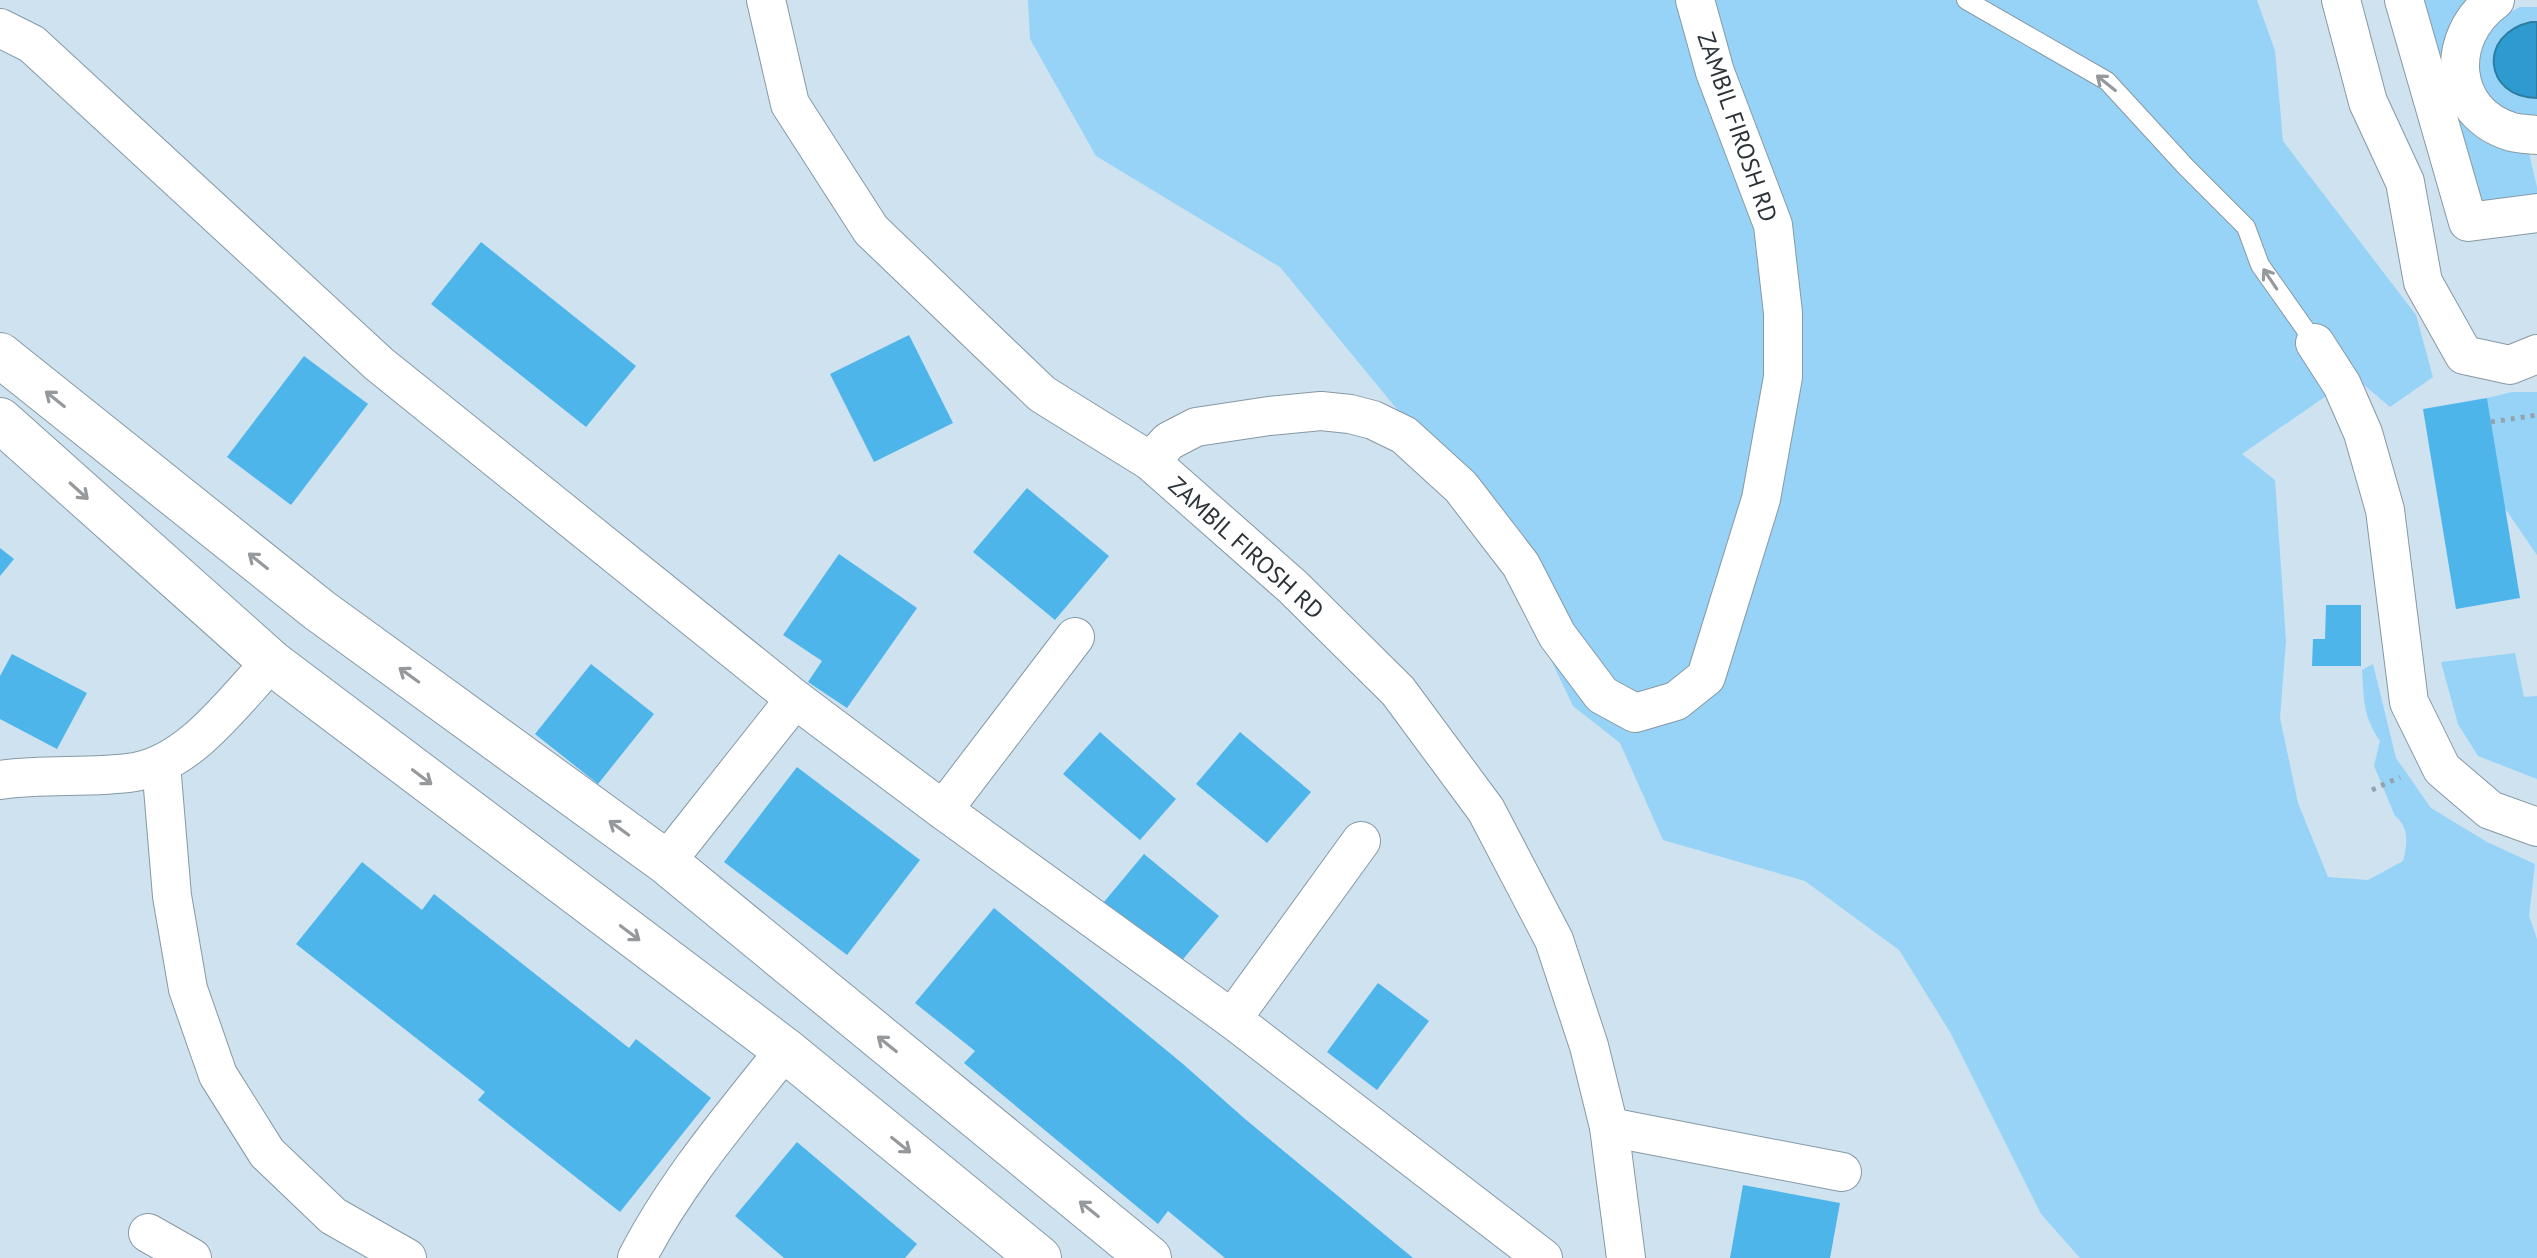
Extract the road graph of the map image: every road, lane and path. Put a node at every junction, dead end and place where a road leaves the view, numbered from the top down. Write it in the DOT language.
graph roads {
  1 [pos="766,0"];
  2 [pos="1695,0"];
  3 [pos="1966,0"];
  4 [pos="2341,0"];
  5 [pos="2404,0"];
  6 [pos="2495,0"];
  7 [pos="0,28"];
  8 [pos="2444,78"];
  9 [pos="2537,135"];
  10 [pos="2537,213"];
  11 [pos="2315,343"];
  12 [pos="2537,354"];
  13 [pos="0,355"];
  14 [pos="2537,415"];
  15 [pos="0,420"];
  16 [pos="2491,422"];
  17 [pos="1150,461"];
  18 [pos="1075,637"];
  19 [pos="271,662"];
  20 [pos="795,699"];
  21 [pos="161,764"];
  22 [pos="0,780"];
  23 [pos="943,810"];
  24 [pos="2537,827"];
  25 [pos="1361,841"];
  26 [pos="666,862"];
  27 [pos="1232,1019"];
  28 [pos="785,1050"];
  29 [pos="1609,1127"];
  30 [pos="1842,1172"];
  31 [pos="148,1233"];
  32 [pos="192,1258"];
  33 [pos="407,1258"];
  34 [pos="637,1258"];
  35 [pos="1039,1258"];
  36 [pos="1149,1258"];
  37 [pos="1543,1258"];
  38 [pos="1626,1258"];
  1 -- 17 [label="street"];
  2 -- 17 [label="street, ZAMBIL FIROSH RD"];
  11 -- 3 [label="lane, one-way"];
  4 -- 12 [label="street"];
  5 -- 8 [label="street"];
  6 -- 8 [label="street"];
  7 -- 20 [label="street"];
  8 -- 9 [label="street"];
  8 -- 10 [label="street"];
  11 -- 24 [label="street"];
  26 -- 13 [label="highway, one-way"];
  14 -- 16 [label="path"];
  15 -- 19 [label="highway, one-way"];
  17 -- 29 [label="street, ZAMBIL FIROSH RD"];
  18 -- 23 [label="street"];
  19 -- 21 [label="street"];
  19 -- 28 [label="highway, one-way"];
  20 -- 23 [label="street"];
  20 -- 26 [label="street"];
  21 -- 22 [label="street"];
  21 -- 33 [label="street"];
  23 -- 27 [label="street"];
  25 -- 27 [label="street"];
  36 -- 26 [label="highway, one-way"];
  27 -- 37 [label="street"];
  28 -- 34 [label="street"];
  28 -- 35 [label="highway, one-way"];
  29 -- 30 [label="street"];
  29 -- 38 [label="street, ZAMBIL FIROSH RD"];
  31 -- 32 [label="street"];
}
